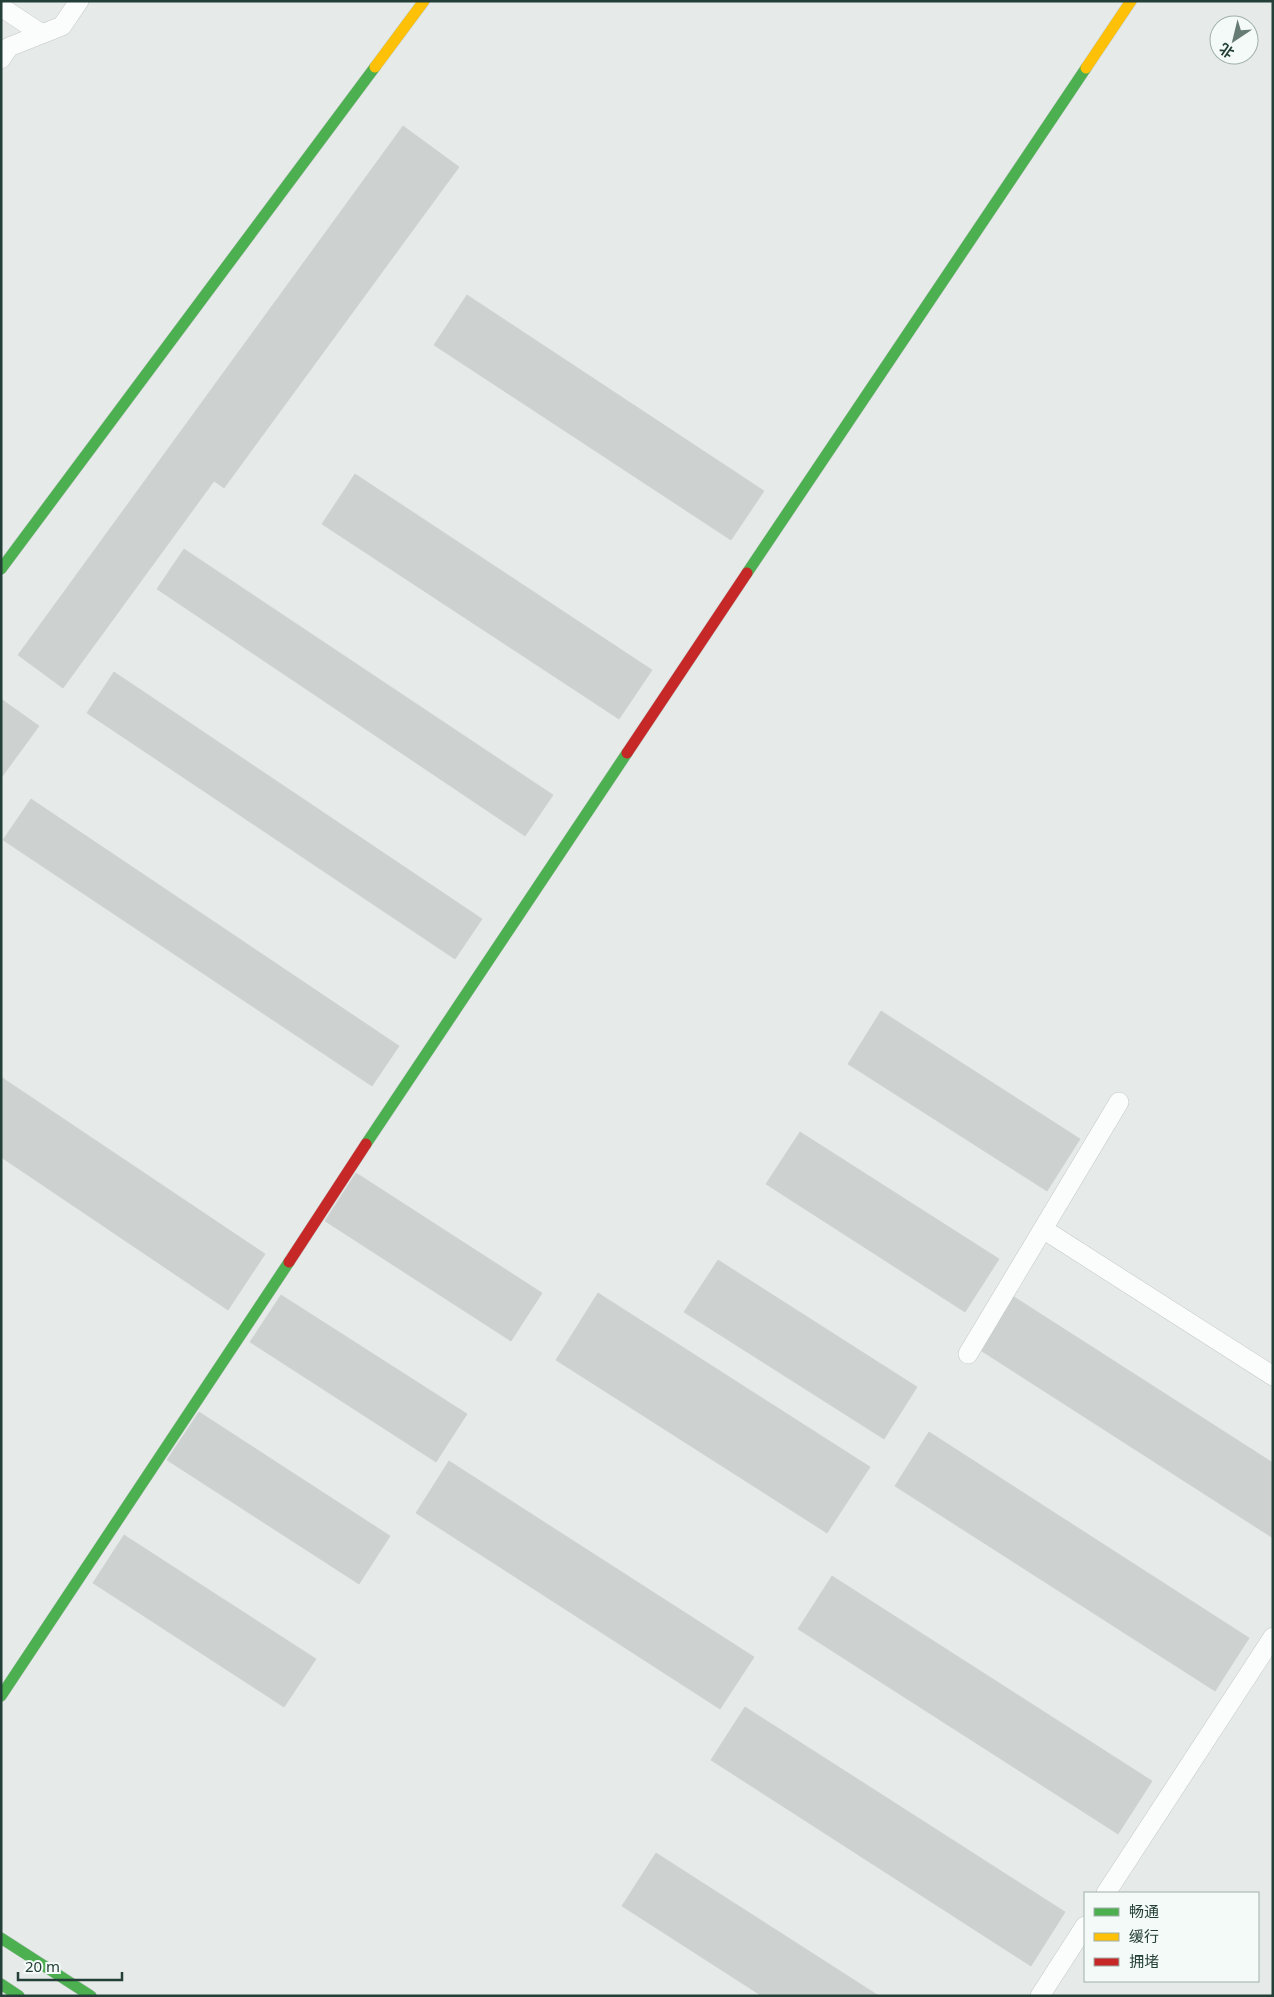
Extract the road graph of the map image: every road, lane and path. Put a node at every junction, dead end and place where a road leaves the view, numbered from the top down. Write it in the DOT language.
graph roads {
  1 [pos="79,1"];
  2 [pos="424,1"];
  3 [pos="1131,1"];
  4 [pos="1,7"];
  5 [pos="42,34"];
  6 [pos="1,59"];
  7 [pos="1,569"];
  8 [pos="1119,1102"];
  9 [pos="1043,1229"];
  10 [pos="968,1354"];
  11 [pos="1273,1376"];
  12 [pos="1273,1637"];
  13 [pos="1,1696"];
  14 [pos="1107,1892"];
  15 [pos="1084,1928"];
  16 [pos="1,1938"];
  17 [pos="1,1984"];
  18 [pos="19,1996"];
  19 [pos="91,1996"];
  20 [pos="1040,1996"];
  1 -- 5 [label="lane"];
  2 -- 7 [label="street"];
  3 -- 13 [label="street"];
  4 -- 5 [label="lane"];
  5 -- 6 [label="lane"];
  8 -- 9 [label="lane"];
  9 -- 10 [label="lane"];
  9 -- 11 [label="lane"];
  12 -- 14 [label="lane"];
  15 -- 20 [label="lane"];
  16 -- 19 [label="street"];
  17 -- 18 [label="street"];
}
